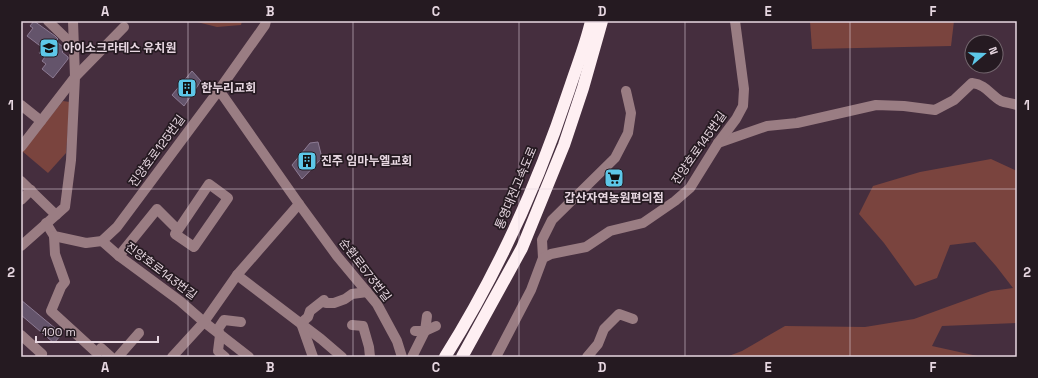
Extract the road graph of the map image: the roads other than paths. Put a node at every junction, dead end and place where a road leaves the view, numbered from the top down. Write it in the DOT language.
graph roads {
  1 [pos="48,21"];
  2 [pos="73,21"];
  3 [pos="266,21"];
  4 [pos="591,21"];
  5 [pos="602,21"];
  6 [pos="735,21"];
  7 [pos="124,27"];
  8 [pos="74,46"];
  9 [pos="75,77"];
  10 [pos="219,90"];
  11 [pos="626,90"];
  12 [pos="21,105"];
  13 [pos="1017,105"];
  14 [pos="41,121"];
  15 [pos="718,143"];
  16 [pos="21,147"];
  17 [pos="21,181"];
  18 [pos="31,190"];
  19 [pos="21,200"];
  20 [pos="299,204"];
  21 [pos="56,215"];
  22 [pos="46,223"];
  23 [pos="178,230"];
  24 [pos="54,236"];
  25 [pos="102,241"];
  26 [pos="21,246"];
  27 [pos="119,256"];
  28 [pos="543,258"];
  29 [pos="237,275"];
  30 [pos="366,292"];
  31 [pos="427,316"];
  32 [pos="634,319"];
  33 [pos="204,322"];
  34 [pos="241,322"];
  35 [pos="301,323"];
  36 [pos="352,325"];
  37 [pos="436,326"];
  38 [pos="415,331"];
  39 [pos="425,331"];
  40 [pos="139,333"];
  41 [pos="21,335"];
  42 [pos="220,335"];
  43 [pos="218,355"];
  44 [pos="40,357"];
  45 [pos="111,357"];
  46 [pos="118,357"];
  47 [pos="172,357"];
  48 [pos="249,357"];
  49 [pos="314,357"];
  50 [pos="342,357"];
  51 [pos="370,357"];
  52 [pos="402,357"];
  53 [pos="412,357"];
  54 [pos="445,357"];
  55 [pos="462,357"];
  56 [pos="496,357"];
  57 [pos="587,357"];
  1 -- 8 [label="street"];
  2 -- 8 [label="street"];
  3 -- 10 [label="street, 진양호로125번길"];
  4 -- 54 [label="highway, 통영대전고속도로"];
  5 -- 55 [label="highway"];
  6 -- 15 [label="street, 진양호로145번길"];
  7 -- 9 [label="street"];
  8 -- 9 [label="street"];
  9 -- 14 [label="street"];
  9 -- 21 [label="street"];
  10 -- 20 [label="street, 순환로573번길"];
  10 -- 25 [label="street, 진양호로125번길"];
  11 -- 28 [label="street"];
  12 -- 14 [label="street"];
  13 -- 15 [label="street"];
  14 -- 16 [label="street"];
  15 -- 28 [label="street, 진양호로145번길"];
  17 -- 18 [label="street"];
  18 -- 19 [label="street"];
  18 -- 21 [label="street"];
  20 -- 29 [label="street"];
  20 -- 30 [label="street, 순환로573번길"];
  21 -- 22 [label="street"];
  22 -- 24 [label="street"];
  22 -- 26 [label="street"];
  23 -- 23 [label="street"];
  23 -- 27 [label="street"];
  24 -- 25 [label="street"];
  24 -- 45 [label="street"];
  25 -- 27 [label="street, 진양호로143번길"];
  27 -- 33 [label="street, 진양호로143번길"];
  28 -- 56 [label="street"];
  29 -- 33 [label="street"];
  29 -- 35 [label="street"];
  30 -- 35 [label="street"];
  30 -- 52 [label="street, 순환로573번길"];
  31 -- 39 [label="street"];
  32 -- 57 [label="street"];
  33 -- 42 [label="street"];
  33 -- 47 [label="street"];
  34 -- 42 [label="street"];
  35 -- 49 [label="street"];
  35 -- 50 [label="street"];
  36 -- 51 [label="street"];
  37 -- 39 [label="street"];
  38 -- 39 [label="street"];
  39 -- 53 [label="street"];
  40 -- 46 [label="street"];
  41 -- 44 [label="street"];
  42 -- 43 [label="street"];
  42 -- 48 [label="street"];
}
